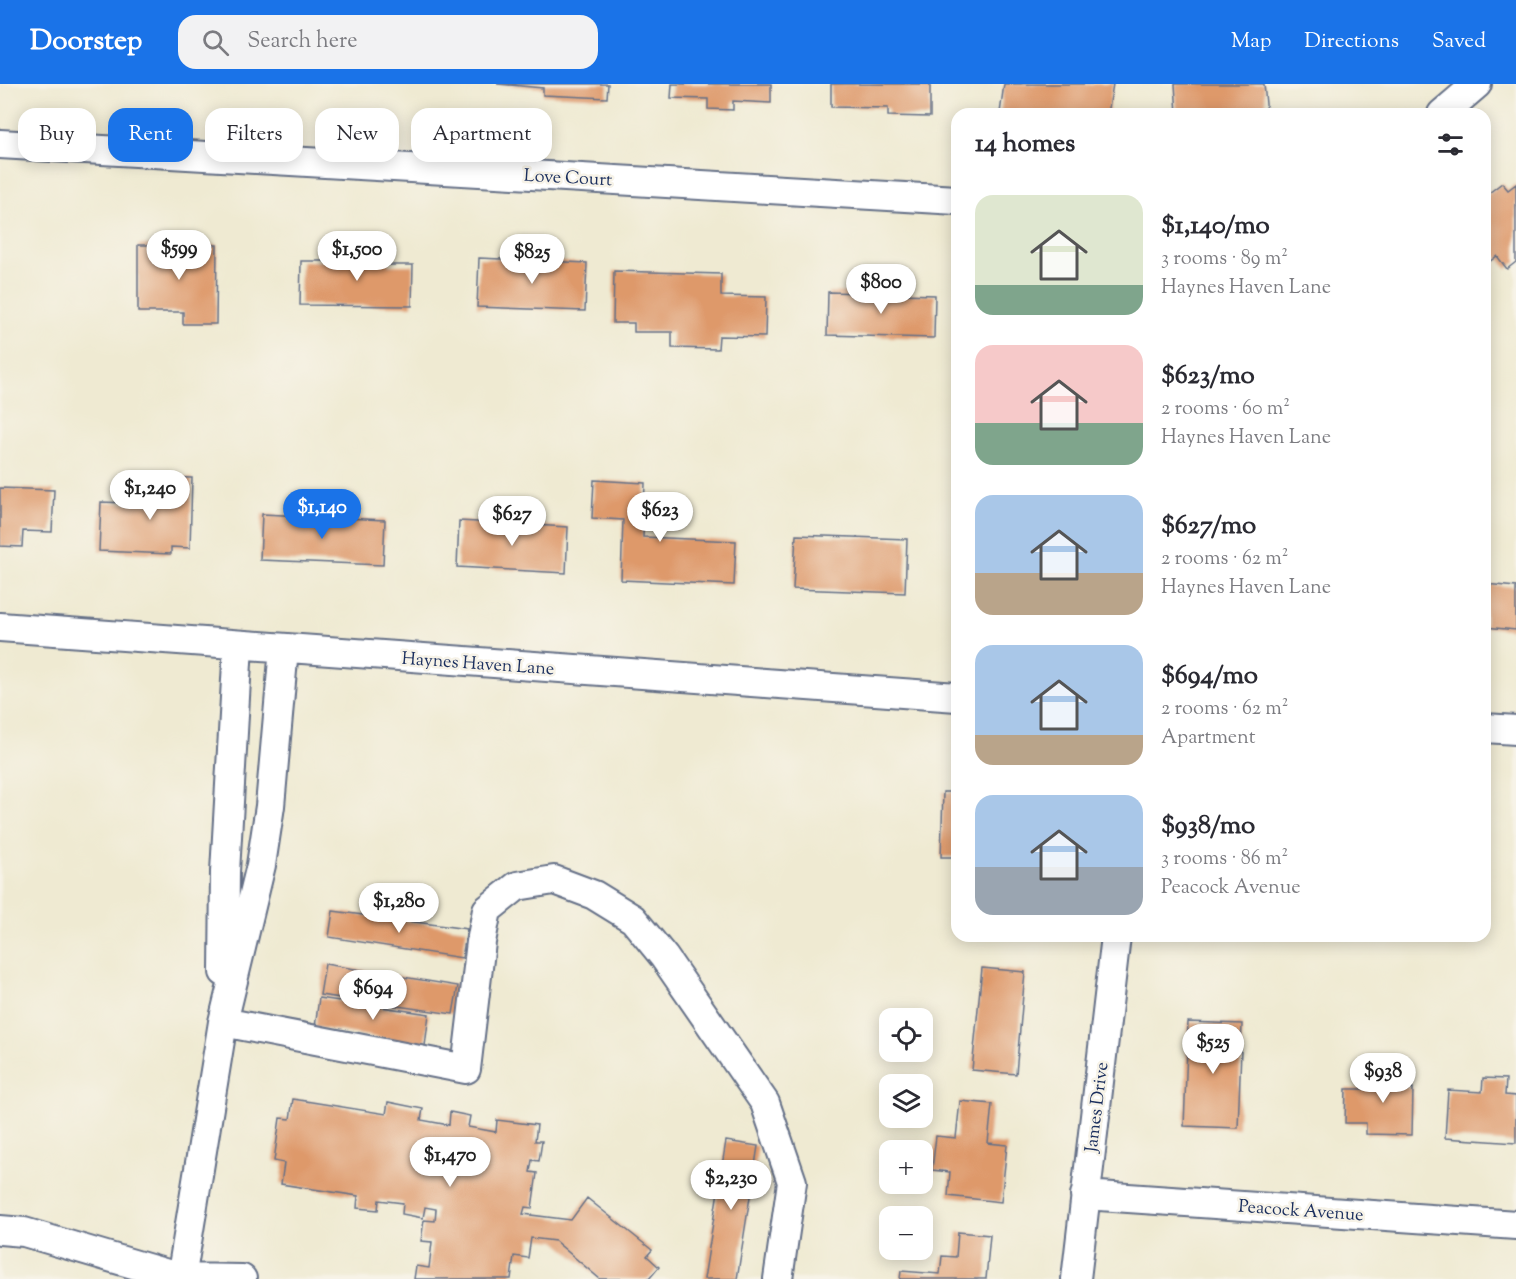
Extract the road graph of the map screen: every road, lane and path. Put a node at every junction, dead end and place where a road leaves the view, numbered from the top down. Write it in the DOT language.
graph roads {
  1 [pos="1477,84"];
  2 [pos="1449,108"];
  3 [pos="0,144"];
  4 [pos="951,200"];
  5 [pos="0,627"];
  6 [pos="238,645"];
  7 [pos="284,648"];
  8 [pos="951,697"];
  9 [pos="1491,728"];
  10 [pos="1516,730"];
  11 [pos="1115,942"];
  12 [pos="223,1022"];
  13 [pos="1085,1195"];
  14 [pos="1516,1225"];
  15 [pos="0,1230"];
  16 [pos="181,1278"];
  17 [pos="243,1279"];
  18 [pos="778,1279"];
  19 [pos="1076,1279"];
  1 -- 2 [label="street"];
  3 -- 4 [label="street, Love Court"];
  5 -- 6 [label="street, Haynes Haven Lane"];
  6 -- 7 [label="street, Haynes Haven Lane"];
  6 -- 12 [label="street"];
  7 -- 8 [label="street, Haynes Haven Lane"];
  7 -- 12 [label="street"];
  9 -- 10 [label="street"];
  11 -- 13 [label="street, James Drive"];
  12 -- 16 [label="street"];
  12 -- 18 [label="street"];
  13 -- 14 [label="street, Peacock Avenue"];
  13 -- 19 [label="street, James Drive"];
  15 -- 16 [label="street"];
  16 -- 17 [label="street"];
}
